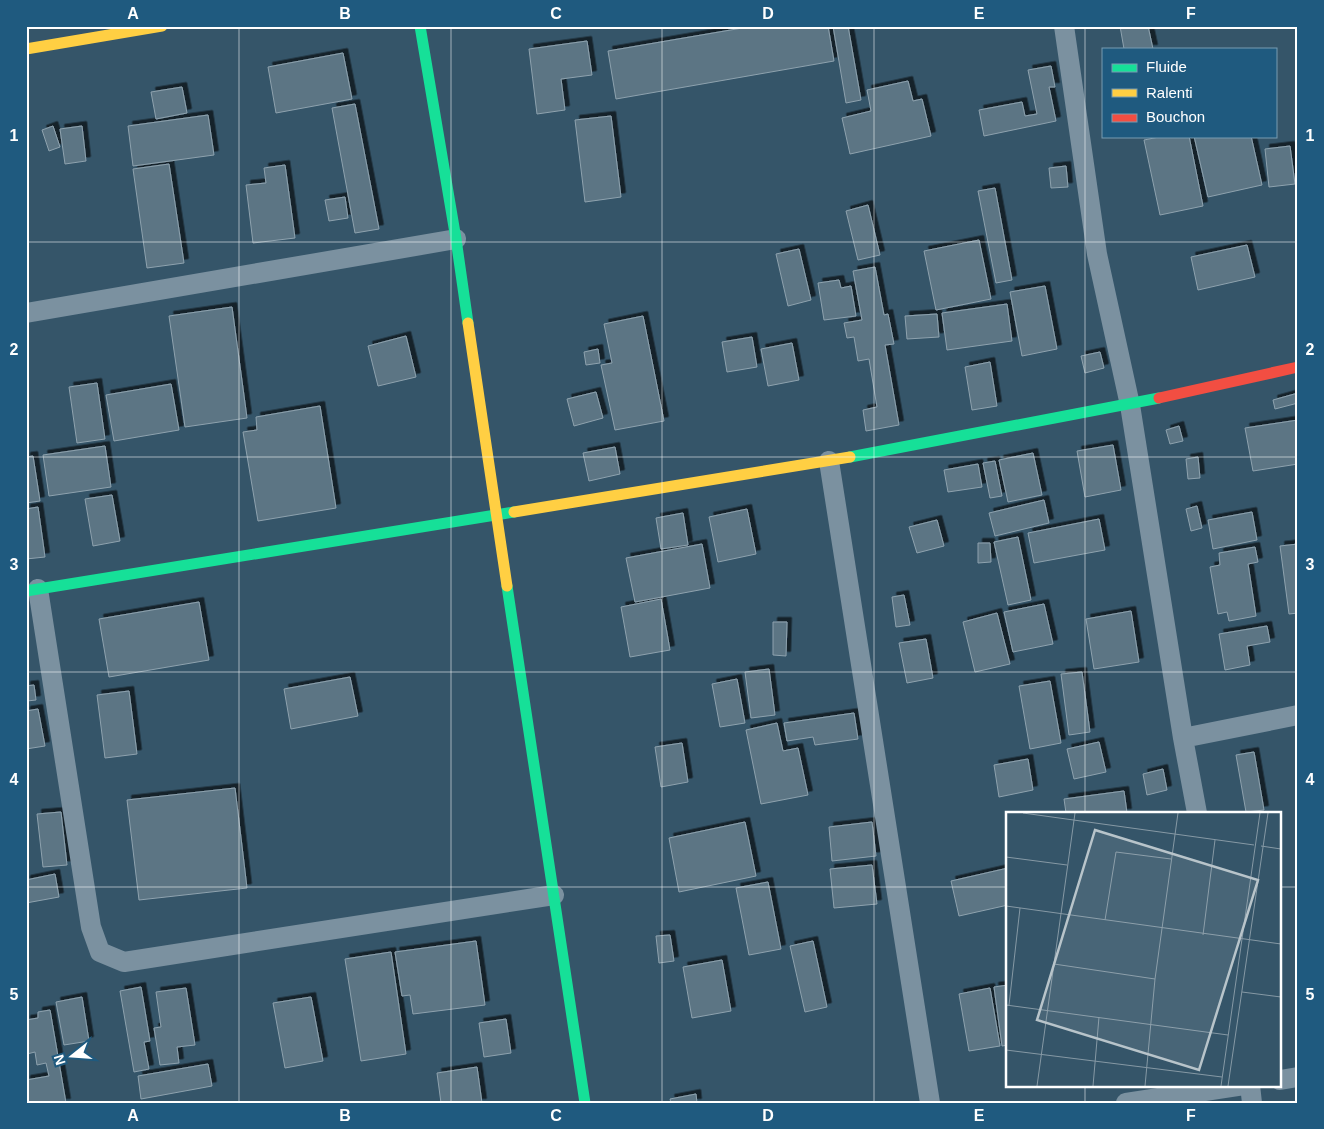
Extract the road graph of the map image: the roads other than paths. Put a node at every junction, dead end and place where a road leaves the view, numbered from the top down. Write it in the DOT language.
graph roads {
  1 [pos="162,26"];
  2 [pos="420,26"];
  3 [pos="1064,26"];
  4 [pos="26,49"];
  5 [pos="456,239"];
  6 [pos="26,313"];
  7 [pos="1298,366"];
  8 [pos="1130,405"];
  9 [pos="830,461"];
  10 [pos="496,514"];
  11 [pos="32,590"];
  12 [pos="1298,716"];
  13 [pos="1183,738"];
  14 [pos="1197,812"];
  15 [pos="554,895"];
  16 [pos="1298,1078"];
  17 [pos="1282,1080"];
  18 [pos="1237,1086"];
  19 [pos="1250,1086"];
  20 [pos="585,1103"];
  21 [pos="930,1103"];
  22 [pos="1126,1103"];
  23 [pos="1252,1103"];
  1 -- 4 [label="main road"];
  2 -- 5 [label="main road"];
  3 -- 8 [label="street"];
  5 -- 6 [label="street"];
  5 -- 10 [label="main road"];
  7 -- 8 [label="main road"];
  8 -- 9 [label="main road"];
  8 -- 13 [label="street"];
  9 -- 10 [label="main road"];
  9 -- 21 [label="street"];
  10 -- 11 [label="main road"];
  10 -- 15 [label="main road"];
  11 -- 15 [label="street"];
  12 -- 13 [label="street"];
  13 -- 14 [label="street"];
  15 -- 20 [label="main road"];
  16 -- 17 [label="street"];
  18 -- 22 [label="street"];
  19 -- 23 [label="street"];
}
